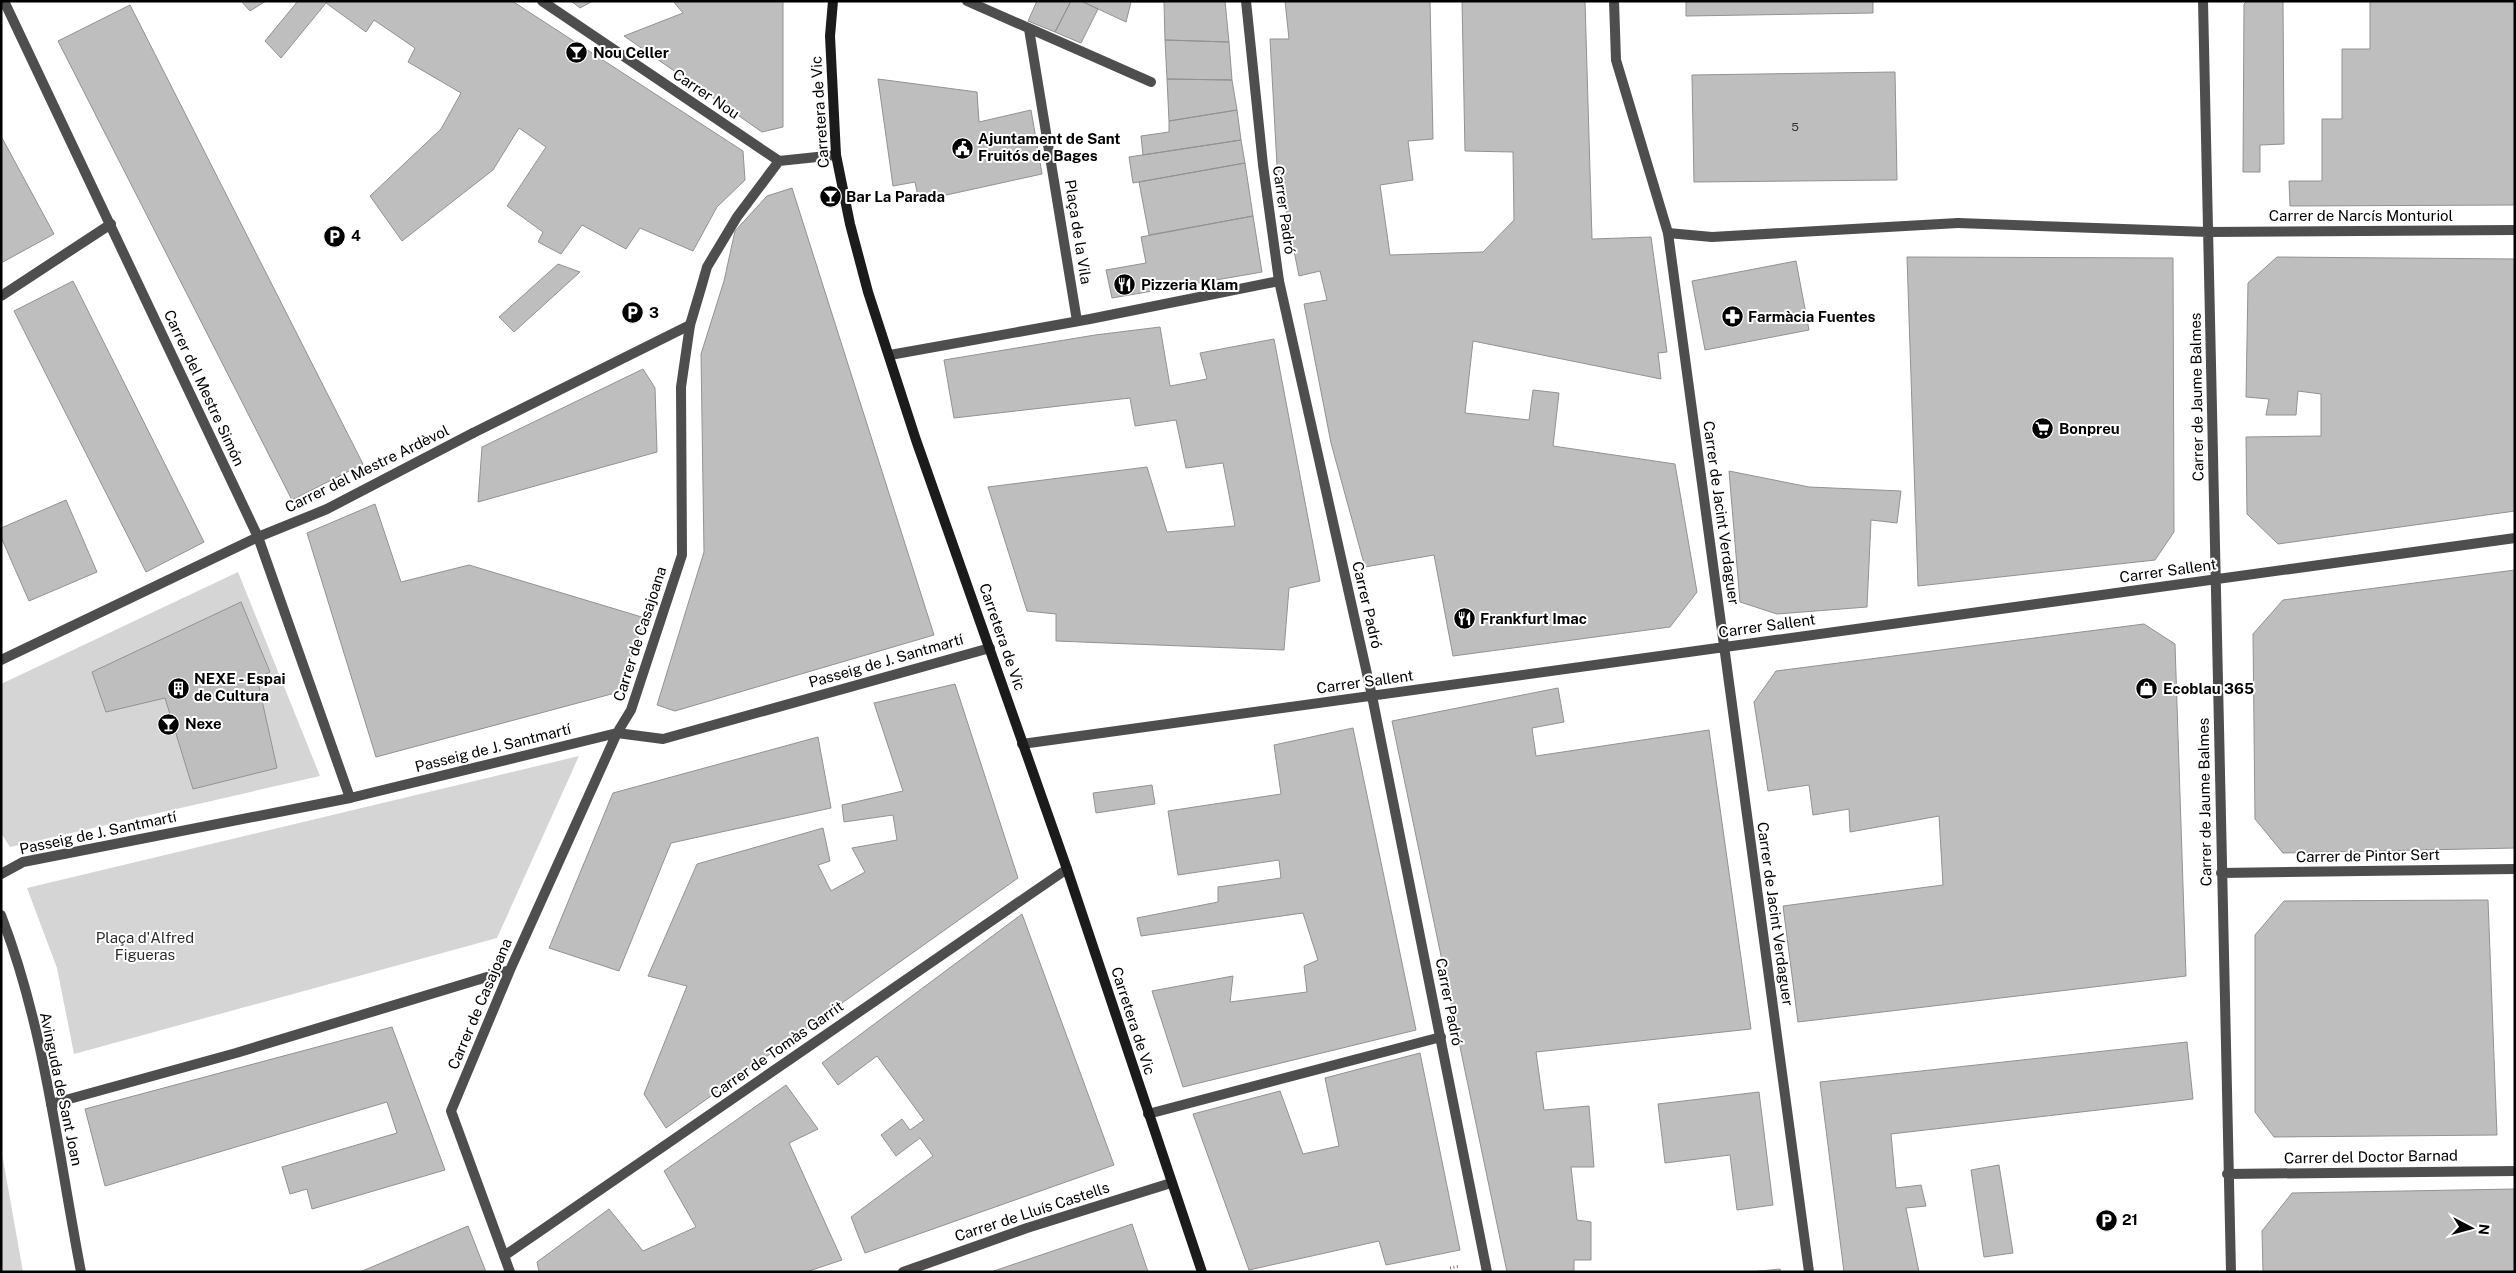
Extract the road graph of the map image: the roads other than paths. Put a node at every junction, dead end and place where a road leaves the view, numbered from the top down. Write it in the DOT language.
graph roads {
  1 [pos="4,1"];
  2 [pos="542,1"];
  3 [pos="833,1"];
  4 [pos="967,1"];
  5 [pos="1246,1"];
  6 [pos="1614,1"];
  7 [pos="2203,1"];
  8 [pos="1029,28"];
  9 [pos="1151,82"];
  10 [pos="836,155"];
  11 [pos="779,160"];
  12 [pos="111,224"];
  13 [pos="2515,230"];
  14 [pos="2208,232"];
  15 [pos="1668,233"];
  16 [pos="1279,281"];
  17 [pos="1,296"];
  18 [pos="1077,321"];
  19 [pos="690,325"];
  20 [pos="890,355"];
  21 [pos="258,537"];
  22 [pos="2515,538"];
  23 [pos="2216,579"];
  24 [pos="990,648"];
  25 [pos="1723,648"];
  26 [pos="1,660"];
  27 [pos="1372,696"];
  28 [pos="617,733"];
  29 [pos="1022,744"];
  30 [pos="350,798"];
  31 [pos="1067,869"];
  32 [pos="2515,869"];
  33 [pos="2222,872"];
  34 [pos="1,874"];
  35 [pos="1,915"];
  36 [pos="510,970"];
  37 [pos="1441,1037"];
  38 [pos="51,1104"];
  39 [pos="1148,1114"];
  40 [pos="2515,1171"];
  41 [pos="2227,1174"];
  42 [pos="1171,1183"];
  43 [pos="504,1256"];
  44 [pos="81,1272"];
  45 [pos="510,1272"];
  46 [pos="903,1272"];
  47 [pos="1202,1272"];
  48 [pos="1487,1272"];
  49 [pos="1809,1272"];
  50 [pos="2231,1272"];
  1 -- 12 [label="street, Carrer del Mestre Simón"];
  2 -- 11 [label="street, Carrer Nou"];
  3 -- 10 [label="main road, Carretera de Vic"];
  4 -- 8 [label="street"];
  5 -- 16 [label="street, Carrer Padró"];
  6 -- 15 [label="street, Carrer de Jacint Verdaguer"];
  7 -- 14 [label="street, Carrer de Jaume Balmes"];
  8 -- 9 [label="street"];
  8 -- 18 [label="street, Plaça de la Vila"];
  10 -- 11 [label="street"];
  10 -- 20 [label="main road, Carretera de Vic"];
  11 -- 19 [label="street, Carrer de Casajoana"];
  12 -- 17 [label="street"];
  12 -- 21 [label="street, Carrer del Mestre Simón"];
  13 -- 14 [label="street, Carrer de Narcís Monturiol"];
  14 -- 15 [label="street, Carrer de Narcís Monturiol"];
  14 -- 23 [label="street, Carrer de Jaume Balmes"];
  15 -- 25 [label="street, Carrer de Jacint Verdaguer"];
  16 -- 18 [label="street"];
  16 -- 27 [label="street, Carrer Padró"];
  18 -- 20 [label="street"];
  19 -- 21 [label="street, Carrer del Mestre Ardèvol"];
  19 -- 28 [label="street, Carrer de Casajoana"];
  20 -- 24 [label="main road, Carretera de Vic"];
  21 -- 26 [label="street, Carrer del Mestre Ardèvol"];
  21 -- 30 [label="street, Carrer del Mestre Simón"];
  22 -- 23 [label="street, Carrer Sallent"];
  23 -- 25 [label="street, Carrer Sallent"];
  23 -- 33 [label="street, Carrer de Jaume Balmes"];
  24 -- 28 [label="street, Passeig de J. Santmartí"];
  24 -- 29 [label="main road, Carretera de Vic"];
  25 -- 27 [label="street, Carrer Sallent"];
  25 -- 49 [label="street, Carrer de Jacint Verdaguer"];
  27 -- 29 [label="street, Carrer Sallent"];
  27 -- 37 [label="street, Carrer Padró"];
  28 -- 30 [label="street, Passeig de J. Santmartí"];
  28 -- 36 [label="street, Carrer de Casajoana"];
  29 -- 31 [label="main road, Carretera de Vic"];
  30 -- 34 [label="street, Passeig de J. Santmartí"];
  31 -- 39 [label="main road, Carretera de Vic"];
  31 -- 43 [label="street, Carrer de Tomàs Garrit"];
  32 -- 33 [label="street, Carrer de Pintor Sert"];
  33 -- 41 [label="street, Carrer de Jaume Balmes"];
  35 -- 38 [label="street, Avinguda de Sant Joan"];
  36 -- 38 [label="street"];
  36 -- 43 [label="street, Carrer de Casajoana"];
  37 -- 39 [label="street"];
  37 -- 48 [label="street, Carrer Padró"];
  38 -- 44 [label="street, Avinguda de Sant Joan"];
  39 -- 42 [label="main road, Carretera de Vic"];
  40 -- 41 [label="street, Carrer del Doctor Barnad"];
  41 -- 50 [label="street, Carrer de Jaume Balmes"];
  42 -- 46 [label="street, Carrer de Lluís Castells"];
  42 -- 47 [label="main road, Carretera de Vic"];
  43 -- 45 [label="street, Carrer de Casajoana"];
}
